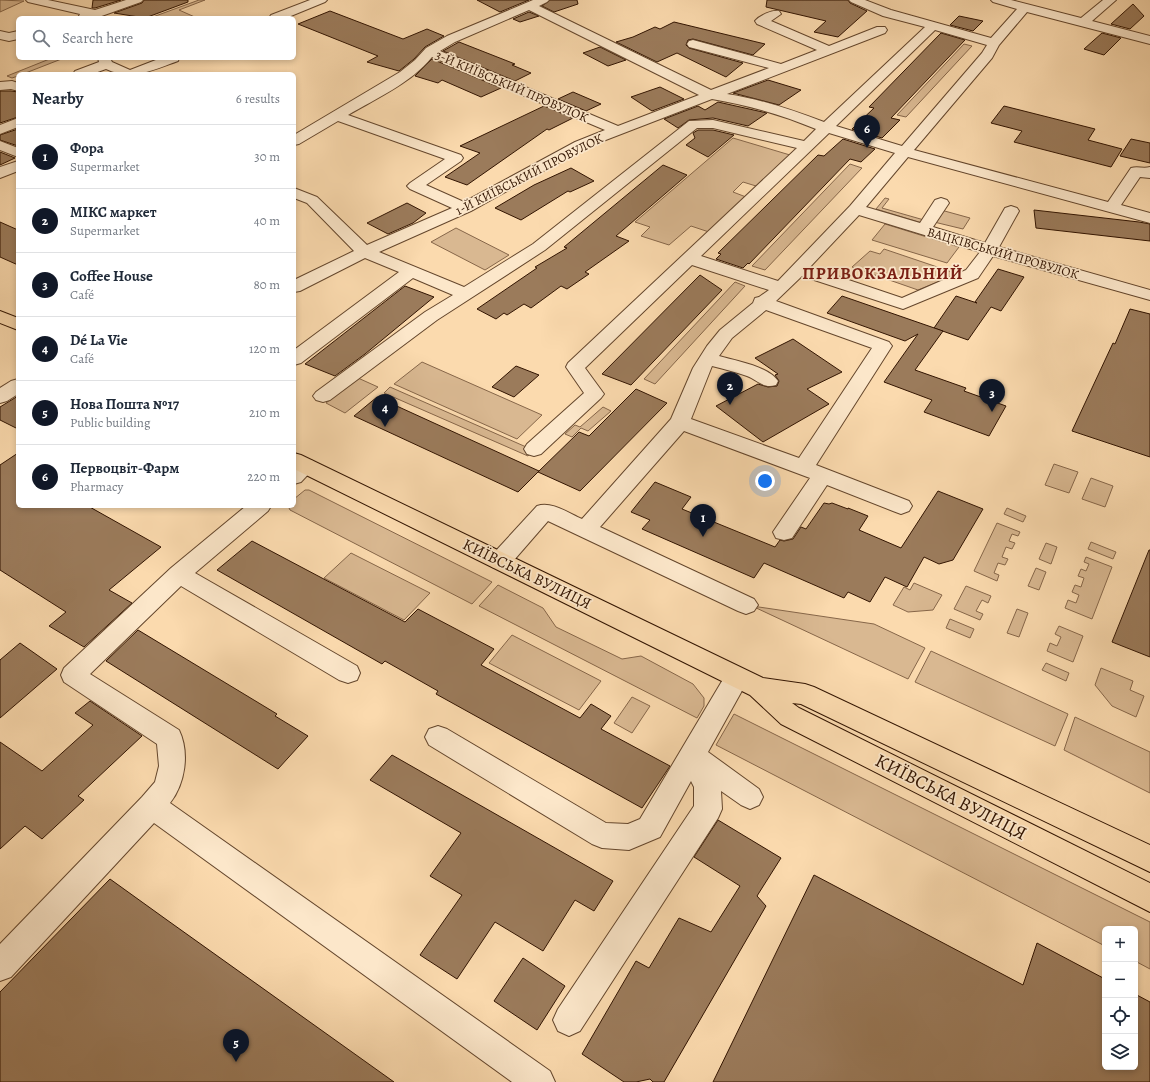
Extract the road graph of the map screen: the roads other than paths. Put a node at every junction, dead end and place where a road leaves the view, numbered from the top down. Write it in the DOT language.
graph roads {
  1 [pos="32,0"];
  2 [pos="137,0"];
  3 [pos="321,0"];
  4 [pos="544,0"];
  5 [pos="855,0"];
  6 [pos="997,0"];
  7 [pos="1110,0"];
  8 [pos="530,6"];
  9 [pos="1025,7"];
  10 [pos="96,14"];
  11 [pos="775,14"];
  12 [pos="88,16"];
  13 [pos="280,16"];
  14 [pos="1083,22"];
  15 [pos="933,26"];
  16 [pos="881,30"];
  17 [pos="0,35"];
  18 [pos="16,35"];
  19 [pos="1150,40"];
  20 [pos="994,43"];
  21 [pos="693,44"];
  22 [pos="828,50"];
  23 [pos="430,51"];
  24 [pos="168,60"];
  25 [pos="105,61"];
  26 [pos="782,68"];
  27 [pos="84,72"];
  28 [pos="124,72"];
  29 [pos="137,72"];
  30 [pos="0,86"];
  31 [pos="16,86"];
  32 [pos="710,95"];
  33 [pos="336,115"];
  34 [pos="16,123"];
  35 [pos="826,128"];
  36 [pos="0,130"];
  37 [pos="616,130"];
  38 [pos="296,140"];
  39 [pos="0,145"];
  40 [pos="807,146"];
  41 [pos="16,152"];
  42 [pos="906,152"];
  43 [pos="16,165"];
  44 [pos="1150,172"];
  45 [pos="0,173"];
  46 [pos="296,194"];
  47 [pos="941,203"];
  48 [pos="465,208"];
  49 [pos="1112,208"];
  50 [pos="856,209"];
  51 [pos="1011,211"];
  52 [pos="1150,218"];
  53 [pos="924,229"];
  54 [pos="990,249"];
  55 [pos="365,252"];
  56 [pos="689,258"];
  57 [pos="799,269"];
  58 [pos="410,272"];
  59 [pos="296,286"];
  60 [pos="780,288"];
  61 [pos="466,294"];
  62 [pos="1150,294"];
  63 [pos="761,302"];
  64 [pos="0,316"];
  65 [pos="16,323"];
  66 [pos="296,358"];
  67 [pos="708,359"];
  68 [pos="769,381"];
  69 [pos="16,386"];
  70 [pos="323,396"];
  71 [pos="0,397"];
  72 [pos="680,422"];
  73 [pos="534,449"];
  74 [pos="298,468"];
  75 [pos="803,468"];
  76 [pos="823,475"];
  77 [pos="901,506"];
  78 [pos="248,509"];
  79 [pos="585,530"];
  80 [pos="784,532"];
  81 [pos="500,561"];
  82 [pos="179,574"];
  83 [pos="746,605"];
  84 [pos="348,673"];
  85 [pos="748,683"];
  86 [pos="438,737"];
  87 [pos="693,755"];
  88 [pos="750,797"];
  89 [pos="152,806"];
  90 [pos="1150,859"];
  91 [pos="1150,898"];
  92 [pos="0,966"];
  93 [pos="569,1020"];
  94 [pos="538,1082"];
  1 -- 10 [label="street"];
  2 -- 10 [label="street"];
  3 -- 13 [label="street"];
  4 -- 8 [label="street"];
  5 -- 15 [label="street"];
  6 -- 9 [label="street"];
  7 -- 14 [label="street"];
  8 -- 23 [label="street"];
  8 -- 32 [label="street"];
  9 -- 14 [label="street"];
  9 -- 20 [label="street"];
  10 -- 12 [label="street"];
  11 -- 22 [label="street"];
  14 -- 19 [label="street"];
  15 -- 20 [label="street"];
  15 -- 35 [label="street"];
  16 -- 22 [label="street, 1-Й КИЇВСЬКИЙ ПРОВУЛОК"];
  17 -- 18 [label="street"];
  20 -- 42 [label="street"];
  21 -- 26 [label="street"];
  22 -- 26 [label="street, 1-Й КИЇВСЬКИЙ ПРОВУЛОК"];
  23 -- 33 [label="street"];
  23 -- 37 [label="street, 3-Й КИЇВСЬКИЙ ПРОВУЛОК"];
  24 -- 29 [label="street"];
  25 -- 27 [label="street"];
  25 -- 28 [label="street"];
  26 -- 32 [label="street, 1-Й КИЇВСЬКИЙ ПРОВУЛОК"];
  30 -- 31 [label="street"];
  32 -- 35 [label="street"];
  32 -- 37 [label="street, 1-Й КИЇВСЬКИЙ ПРОВУЛОК"];
  33 -- 38 [label="street"];
  33 -- 48 [label="street"];
  34 -- 36 [label="street"];
  35 -- 40 [label="street"];
  35 -- 42 [label="street"];
  37 -- 48 [label="street, 1-Й КИЇВСЬКИЙ ПРОВУЛОК"];
  39 -- 41 [label="street"];
  40 -- 56 [label="street"];
  40 -- 61 [label="street"];
  42 -- 49 [label="street"];
  42 -- 50 [label="street"];
  43 -- 45 [label="street"];
  44 -- 49 [label="street"];
  46 -- 55 [label="street"];
  47 -- 53 [label="street"];
  48 -- 55 [label="street, 1-Й КИЇВСЬКИЙ ПРОВУЛОК"];
  49 -- 52 [label="street"];
  50 -- 53 [label="street, ВАЦКІВСЬКИЙ ПРОВУЛОК"];
  50 -- 57 [label="street"];
  51 -- 54 [label="street"];
  53 -- 54 [label="street, ВАЦКІВСЬКИЙ ПРОВУЛОК"];
  54 -- 57 [label="street"];
  54 -- 62 [label="street, ВАЦКІВСЬКИЙ ПРОВУЛОК"];
  55 -- 58 [label="street"];
  55 -- 59 [label="street, 1-Й КИЇВСЬКИЙ ПРОВУЛОК"];
  56 -- 60 [label="street"];
  56 -- 73 [label="street"];
  57 -- 60 [label="street"];
  58 -- 61 [label="street"];
  58 -- 66 [label="street"];
  60 -- 63 [label="street"];
  61 -- 70 [label="street"];
  63 -- 67 [label="street"];
  63 -- 75 [label="street"];
  64 -- 65 [label="main road"];
  67 -- 68 [label="street"];
  67 -- 72 [label="street"];
  69 -- 71 [label="street"];
  72 -- 75 [label="street"];
  72 -- 79 [label="street"];
  74 -- 81 [label="main road, КИЇВСЬКА ВУЛИЦЯ"];
  75 -- 76 [label="street"];
  76 -- 77 [label="street"];
  76 -- 80 [label="street"];
  78 -- 82 [label="street"];
  79 -- 81 [label="street"];
  79 -- 83 [label="street"];
  81 -- 85 [label="main road, КИЇВСЬКА ВУЛИЦЯ"];
  82 -- 84 [label="street"];
  82 -- 89 [label="street"];
  85 -- 87 [label="street"];
  85 -- 90 [label="main road, КИЇВСЬКА ВУЛИЦЯ"];
  85 -- 91 [label="main road, КИЇВСЬКА ВУЛИЦЯ"];
  86 -- 87 [label="street"];
  87 -- 88 [label="street"];
  87 -- 93 [label="street"];
  89 -- 92 [label="street"];
  89 -- 94 [label="street"];
}
